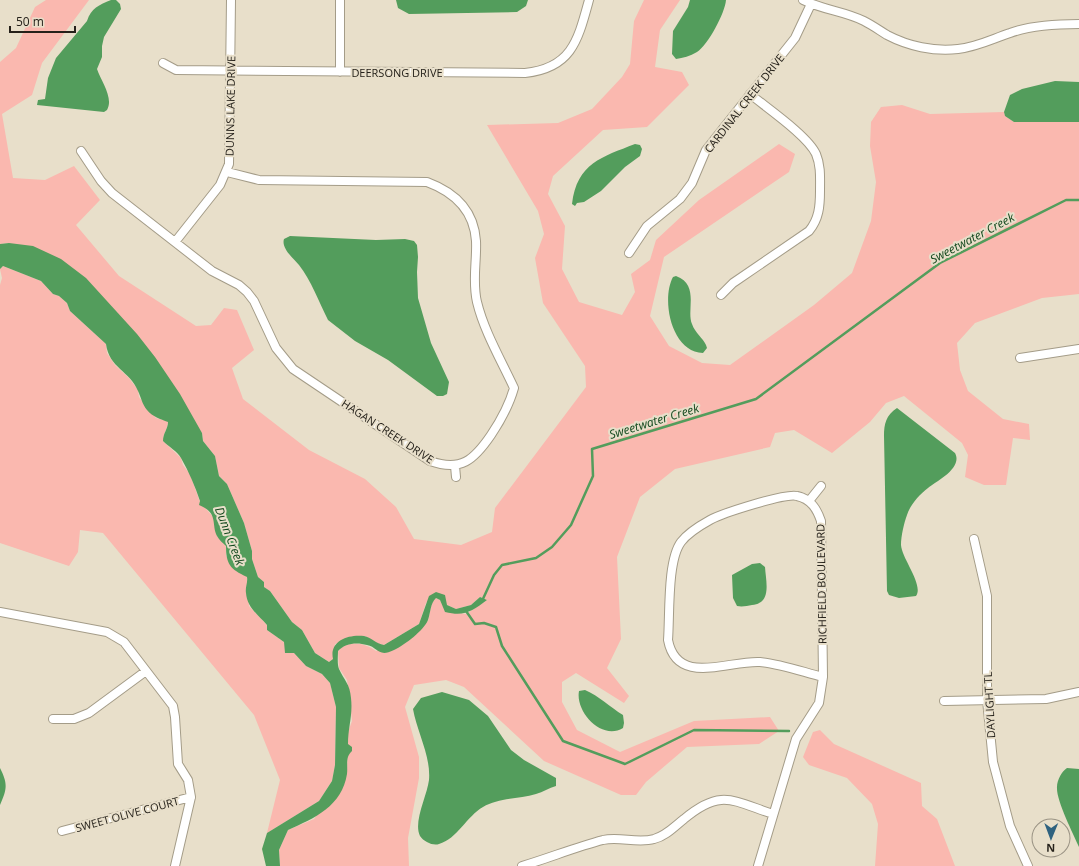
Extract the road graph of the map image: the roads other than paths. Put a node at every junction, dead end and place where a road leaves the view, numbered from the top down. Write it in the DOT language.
graph roads {
  1 [pos="231,0"];
  2 [pos="340,0"];
  3 [pos="588,0"];
  4 [pos="803,0"];
  5 [pos="811,4"];
  6 [pos="1079,24"];
  7 [pos="163,63"];
  8 [pos="231,71"];
  9 [pos="340,72"];
  10 [pos="750,94"];
  11 [pos="80,151"];
  12 [pos="227,172"];
  13 [pos="175,242"];
  14 [pos="629,253"];
  15 [pos="721,295"];
  16 [pos="1079,349"];
  17 [pos="1020,358"];
  18 [pos="455,466"];
  19 [pos="456,476"];
  20 [pos="821,486"];
  21 [pos="809,501"];
  22 [pos="974,539"];
  23 [pos="0,612"];
  24 [pos="146,671"];
  25 [pos="823,676"];
  26 [pos="1079,692"];
  27 [pos="987,700"];
  28 [pos="944,701"];
  29 [pos="53,719"];
  30 [pos="191,797"];
  31 [pos="773,814"];
  32 [pos="62,831"];
  33 [pos="175,866"];
  34 [pos="522,866"];
  35 [pos="758,866"];
  36 [pos="1028,866"];
  1 -- 8 [label="street, DUNNS LAKE DRIVE"];
  2 -- 9 [label="street"];
  3 -- 9 [label="street, DEERSONG DRIVE"];
  4 -- 5 [label="street"];
  5 -- 6 [label="street"];
  5 -- 10 [label="street, CARDINAL CREEK DRIVE"];
  7 -- 8 [label="street, DEERSONG DRIVE"];
  8 -- 9 [label="street, DEERSONG DRIVE"];
  8 -- 12 [label="street, DUNNS LAKE DRIVE"];
  10 -- 14 [label="street, CARDINAL CREEK DRIVE"];
  10 -- 15 [label="street"];
  11 -- 13 [label="street, HAGAN CREEK DRIVE"];
  12 -- 13 [label="street, DUNNS LAKE DRIVE"];
  12 -- 18 [label="street"];
  13 -- 18 [label="street, HAGAN CREEK DRIVE"];
  16 -- 17 [label="street"];
  18 -- 19 [label="street"];
  20 -- 21 [label="street"];
  21 -- 25 [label="street, RICHFIELD BOULEVARD"];
  21 -- 25 [label="street"];
  22 -- 27 [label="street, DAYLIGHT TL"];
  23 -- 24 [label="street"];
  24 -- 29 [label="street"];
  24 -- 30 [label="street"];
  25 -- 31 [label="street, RICHFIELD BOULEVARD"];
  26 -- 27 [label="street"];
  27 -- 28 [label="street"];
  27 -- 36 [label="street, DAYLIGHT TL"];
  30 -- 32 [label="street, SWEET OLIVE COURT"];
  30 -- 33 [label="street"];
  31 -- 34 [label="street"];
  31 -- 35 [label="street, RICHFIELD BOULEVARD"];
}
